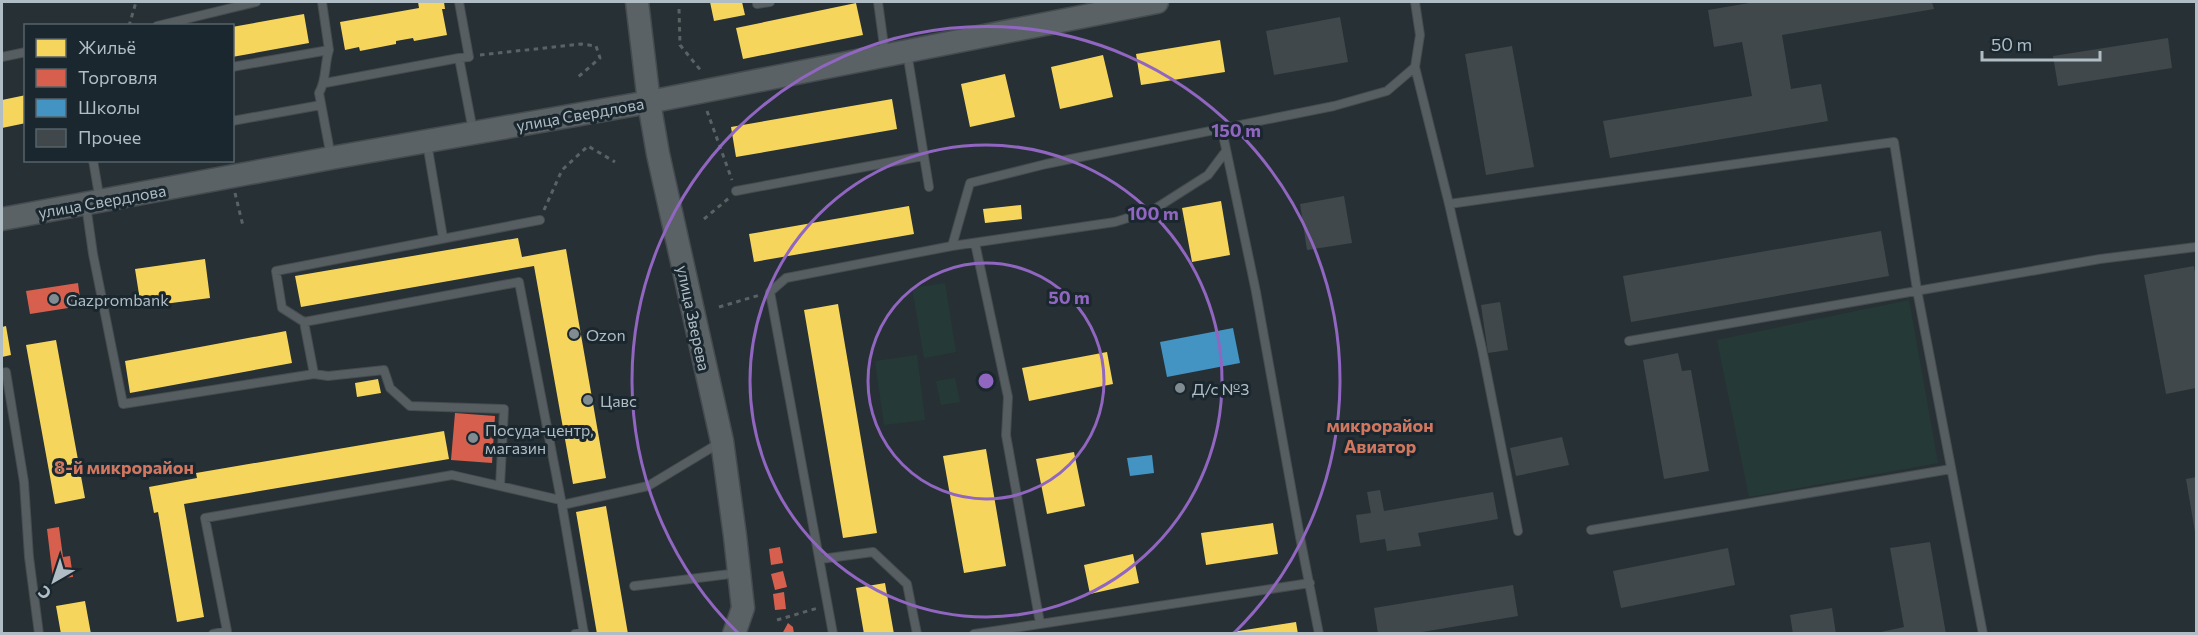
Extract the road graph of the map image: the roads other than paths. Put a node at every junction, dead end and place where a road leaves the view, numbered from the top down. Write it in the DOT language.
graph roads {
  1 [pos="252,2"];
  2 [pos="322,2"];
  3 [pos="459,2"];
  4 [pos="637,2"];
  5 [pos="757,2"];
  6 [pos="770,2"];
  7 [pos="878,2"];
  8 [pos="1157,2"];
  9 [pos="1415,2"];
  10 [pos="165,24"];
  11 [pos="329,50"];
  12 [pos="24,52"];
  13 [pos="896,54"];
  14 [pos="2,57"];
  15 [pos="459,58"];
  16 [pos="234,67"];
  17 [pos="1415,67"];
  18 [pos="324,83"];
  19 [pos="649,102"];
  20 [pos="321,105"];
  21 [pos="234,121"];
  22 [pos="1222,130"];
  23 [pos="474,134"];
  24 [pos="427,142"];
  25 [pos="1226,151"];
  26 [pos="923,156"];
  27 [pos="331,158"];
  28 [pos="93,162"];
  29 [pos="929,187"];
  30 [pos="736,191"];
  31 [pos="93,203"];
  32 [pos="1449,204"];
  33 [pos="2,219"];
  34 [pos="540,220"];
  35 [pos="443,238"];
  36 [pos="975,243"];
  37 [pos="952,246"];
  38 [pos="2196,248"];
  39 [pos="1917,290"];
  40 [pos="304,322"];
  41 [pos="1629,340"];
  42 [pos="2,373"];
  43 [pos="314,374"];
  44 [pos="722,441"];
  45 [pos="1952,469"];
  46 [pos="500,486"];
  47 [pos="561,502"];
  48 [pos="1591,530"];
  49 [pos="1518,531"];
  50 [pos="821,558"];
  51 [pos="738,573"];
  52 [pos="1310,583"];
  53 [pos="634,586"];
  54 [pos="1040,623"];
  55 [pos="39,633"];
  56 [pos="213,633"];
  57 [pos="581,633"];
  58 [pos="734,633"];
  59 [pos="833,633"];
  60 [pos="917,633"];
  61 [pos="974,633"];
  62 [pos="1319,633"];
  63 [pos="1983,633"];
  1 -- 10 [label="lane"];
  2 -- 11 [label="lane"];
  3 -- 15 [label="lane"];
  4 -- 19 [label="main road, улица Зверева"];
  5 -- 6 [label="lane"];
  7 -- 13 [label="lane"];
  8 -- 13 [label="main road, улица Свердлова"];
  9 -- 17 [label="lane"];
  11 -- 16 [label="lane"];
  11 -- 18 [label="lane"];
  12 -- 14 [label="lane"];
  13 -- 19 [label="main road, улица Свердлова"];
  13 -- 26 [label="lane"];
  15 -- 18 [label="lane"];
  15 -- 23 [label="lane"];
  17 -- 22 [label="lane"];
  17 -- 32 [label="lane"];
  18 -- 20 [label="lane"];
  19 -- 23 [label="main road, улица Свердлова"];
  19 -- 44 [label="main road, улица Зверева"];
  20 -- 21 [label="lane"];
  20 -- 27 [label="lane"];
  22 -- 25 [label="lane"];
  22 -- 37 [label="lane"];
  23 -- 24 [label="main road, улица Свердлова"];
  24 -- 27 [label="main road, улица Свердлова"];
  24 -- 35 [label="lane"];
  25 -- 36 [label="lane"];
  25 -- 52 [label="lane"];
  26 -- 29 [label="lane"];
  26 -- 30 [label="lane"];
  27 -- 31 [label="main road, улица Свердлова"];
  28 -- 31 [label="lane"];
  31 -- 33 [label="main road, улица Свердлова"];
  31 -- 43 [label="lane"];
  32 -- 39 [label="lane"];
  32 -- 49 [label="lane"];
  34 -- 35 [label="lane"];
  35 -- 40 [label="lane"];
  36 -- 37 [label="lane"];
  36 -- 54 [label="lane"];
  37 -- 50 [label="lane"];
  38 -- 39 [label="lane"];
  39 -- 41 [label="lane"];
  39 -- 45 [label="lane"];
  40 -- 43 [label="lane"];
  40 -- 47 [label="lane"];
  42 -- 55 [label="lane"];
  43 -- 46 [label="lane"];
  44 -- 47 [label="lane"];
  44 -- 51 [label="main road, улица Зверева"];
  45 -- 48 [label="lane"];
  45 -- 63 [label="lane"];
  46 -- 47 [label="lane"];
  46 -- 56 [label="lane"];
  47 -- 57 [label="lane"];
  50 -- 59 [label="lane"];
  50 -- 60 [label="lane"];
  51 -- 53 [label="lane"];
  51 -- 58 [label="main road, улица Зверева"];
  52 -- 54 [label="lane"];
  52 -- 62 [label="lane"];
  54 -- 61 [label="lane"];
}
